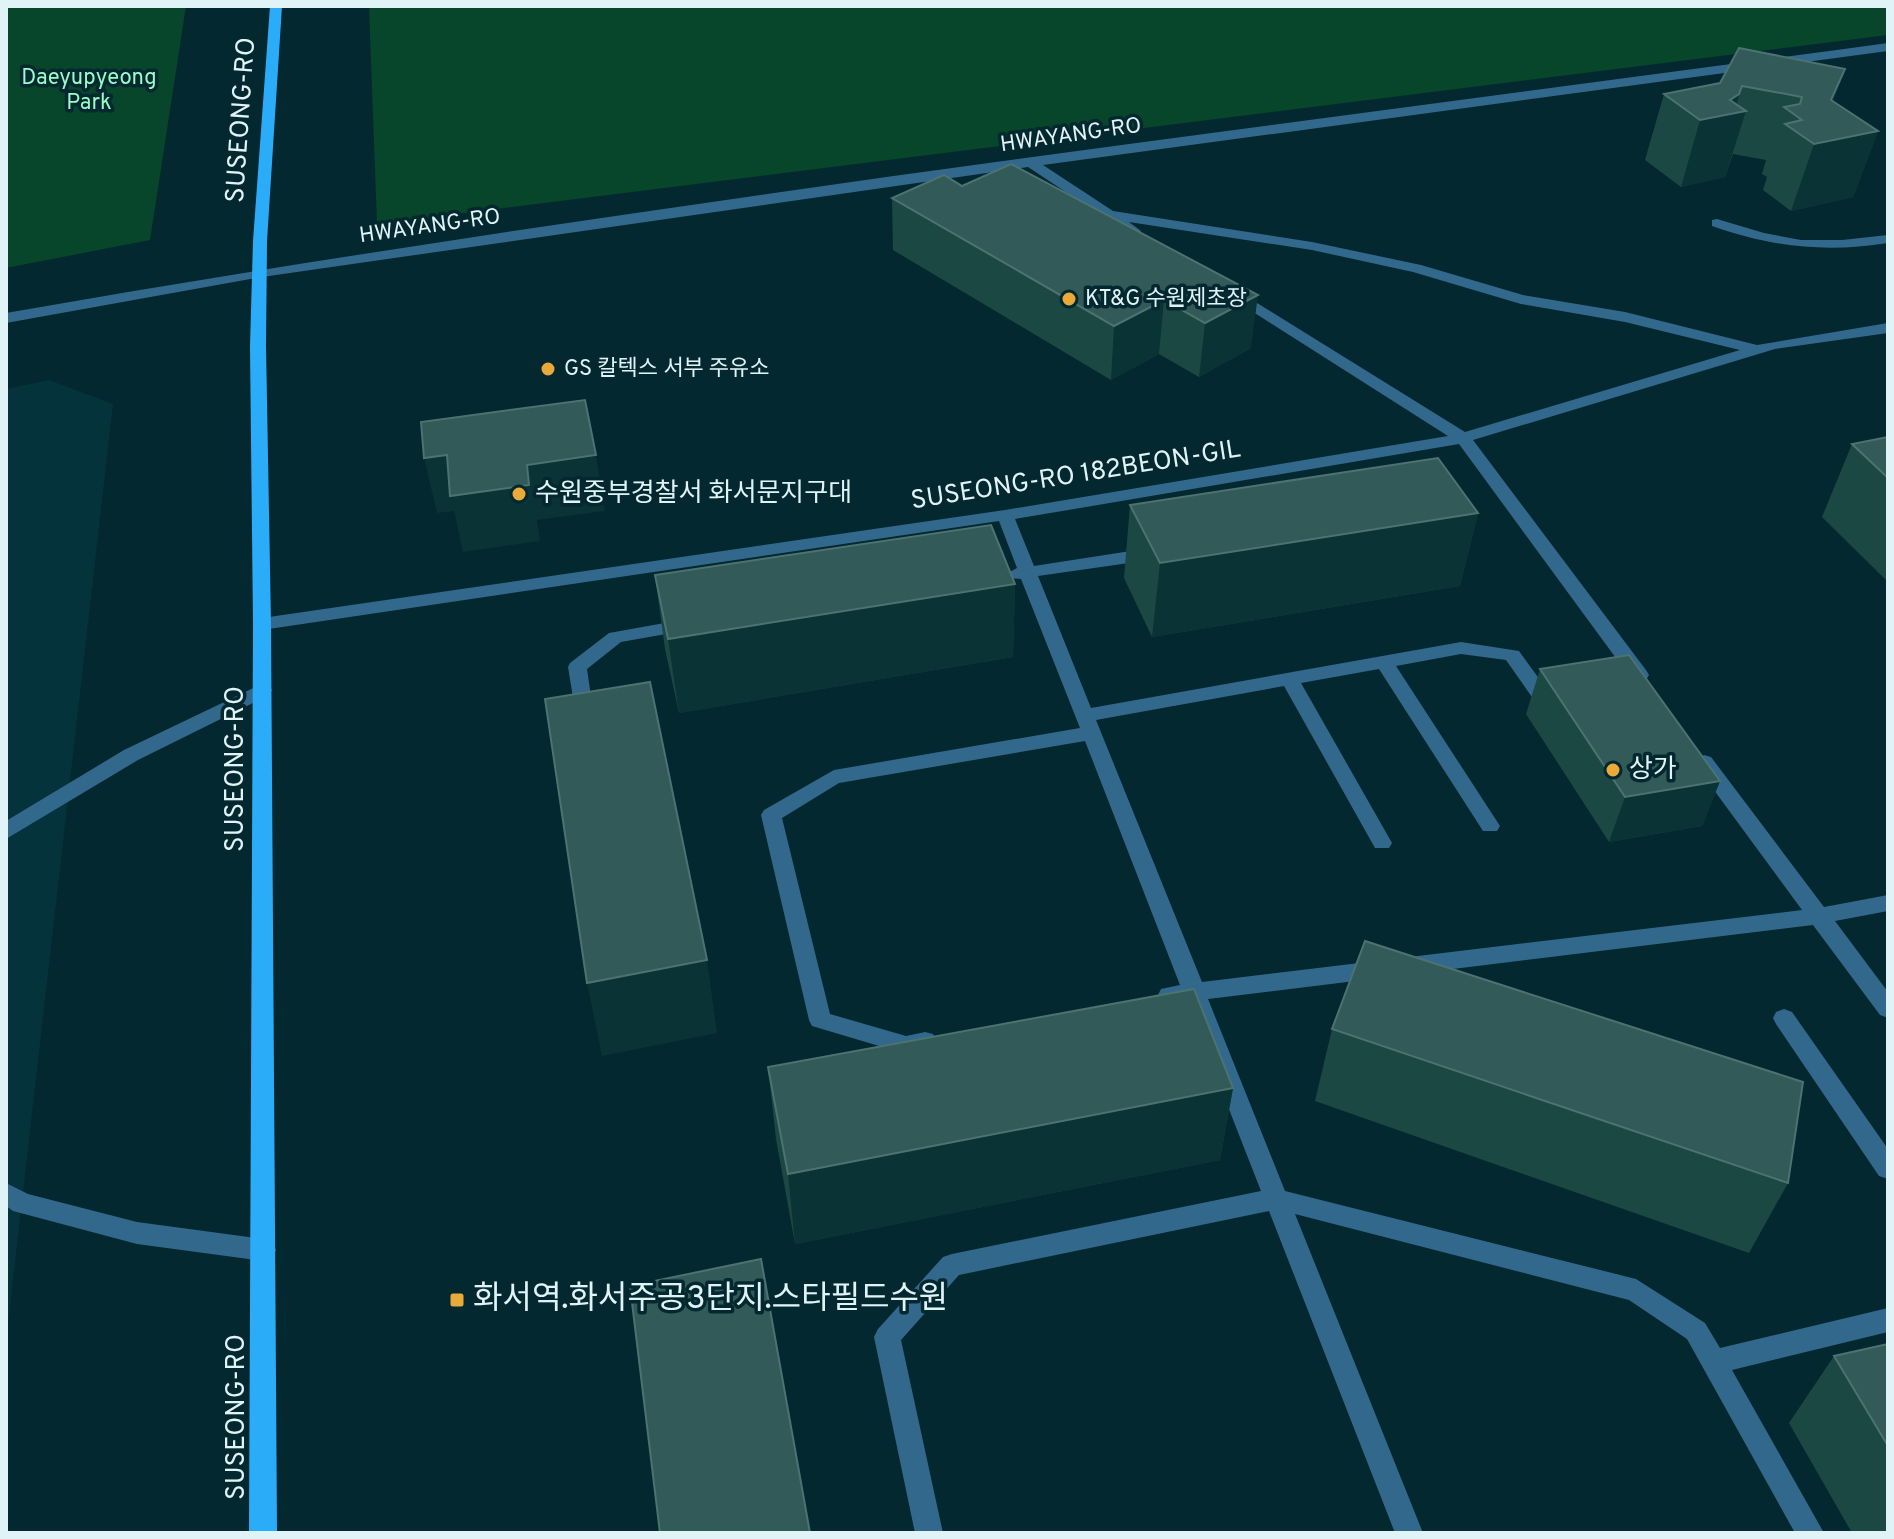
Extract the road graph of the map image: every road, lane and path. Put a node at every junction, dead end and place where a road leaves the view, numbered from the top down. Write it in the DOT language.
graph roads {
  1 [pos="276,6"];
  2 [pos="1888,47"];
  3 [pos="1030,163"];
  4 [pos="1106,214"];
  5 [pos="1717,223"];
  6 [pos="1146,239"];
  7 [pos="1888,239"];
  8 [pos="262,273"];
  9 [pos="1225,289"];
  10 [pos="6,318"];
  11 [pos="1888,328"];
  12 [pos="1759,349"];
  13 [pos="1463,438"];
  14 [pos="1005,515"];
  15 [pos="1164,552"];
  16 [pos="1027,572"];
  17 [pos="995,577"];
  18 [pos="710,622"];
  19 [pos="262,624"];
  20 [pos="1384,662"];
  21 [pos="1289,679"];
  22 [pos="262,690"];
  23 [pos="1650,690"];
  24 [pos="1541,695"];
  25 [pos="584,717"];
  26 [pos="1086,724"];
  27 [pos="1697,753"];
  28 [pos="1490,826"];
  29 [pos="6,831"];
  30 [pos="1382,843"];
  31 [pos="1888,903"];
  32 [pos="1818,916"];
  33 [pos="1194,990"];
  34 [pos="1148,998"];
  35 [pos="1888,1009"];
  36 [pos="1784,1018"];
  37 [pos="951,1036"];
  38 [pos="1888,1169"];
  39 [pos="6,1194"];
  40 [pos="1276,1199"];
  41 [pos="263,1250"];
  42 [pos="1888,1320"];
  43 [pos="1714,1362"];
  44 [pos="263,1533"];
  45 [pos="929,1533"];
  46 [pos="1409,1533"];
  47 [pos="1810,1533"];
  1 -- 8 [label="main road, SUSEONG-RO"];
  2 -- 3 [label="street, HWAYANG-RO"];
  3 -- 4 [label="street"];
  3 -- 8 [label="street, HWAYANG-RO"];
  4 -- 6 [label="street"];
  4 -- 12 [label="street"];
  5 -- 7 [label="street"];
  8 -- 10 [label="street, HWAYANG-RO"];
  8 -- 19 [label="main road, SUSEONG-RO"];
  9 -- 13 [label="street"];
  11 -- 12 [label="street, SUSEONG-RO 182BEON-GIL"];
  12 -- 13 [label="street, SUSEONG-RO 182BEON-GIL"];
  13 -- 14 [label="street, SUSEONG-RO 182BEON-GIL"];
  13 -- 23 [label="street"];
  14 -- 16 [label="street"];
  14 -- 19 [label="street, SUSEONG-RO 182BEON-GIL"];
  15 -- 16 [label="street"];
  16 -- 17 [label="street"];
  16 -- 26 [label="street"];
  18 -- 25 [label="street"];
  19 -- 22 [label="main road, SUSEONG-RO"];
  20 -- 21 [label="street"];
  20 -- 24 [label="street"];
  20 -- 28 [label="street"];
  21 -- 26 [label="street"];
  21 -- 30 [label="street"];
  22 -- 29 [label="street"];
  22 -- 41 [label="main road, SUSEONG-RO"];
  26 -- 33 [label="street"];
  26 -- 37 [label="street"];
  27 -- 32 [label="street"];
  31 -- 32 [label="street"];
  32 -- 33 [label="street"];
  32 -- 35 [label="street"];
  33 -- 34 [label="street"];
  33 -- 40 [label="street"];
  36 -- 38 [label="street"];
  39 -- 41 [label="street"];
  40 -- 43 [label="street"];
  40 -- 45 [label="street"];
  40 -- 46 [label="street"];
  41 -- 44 [label="main road, SUSEONG-RO"];
  42 -- 43 [label="street"];
  43 -- 47 [label="street"];
}
